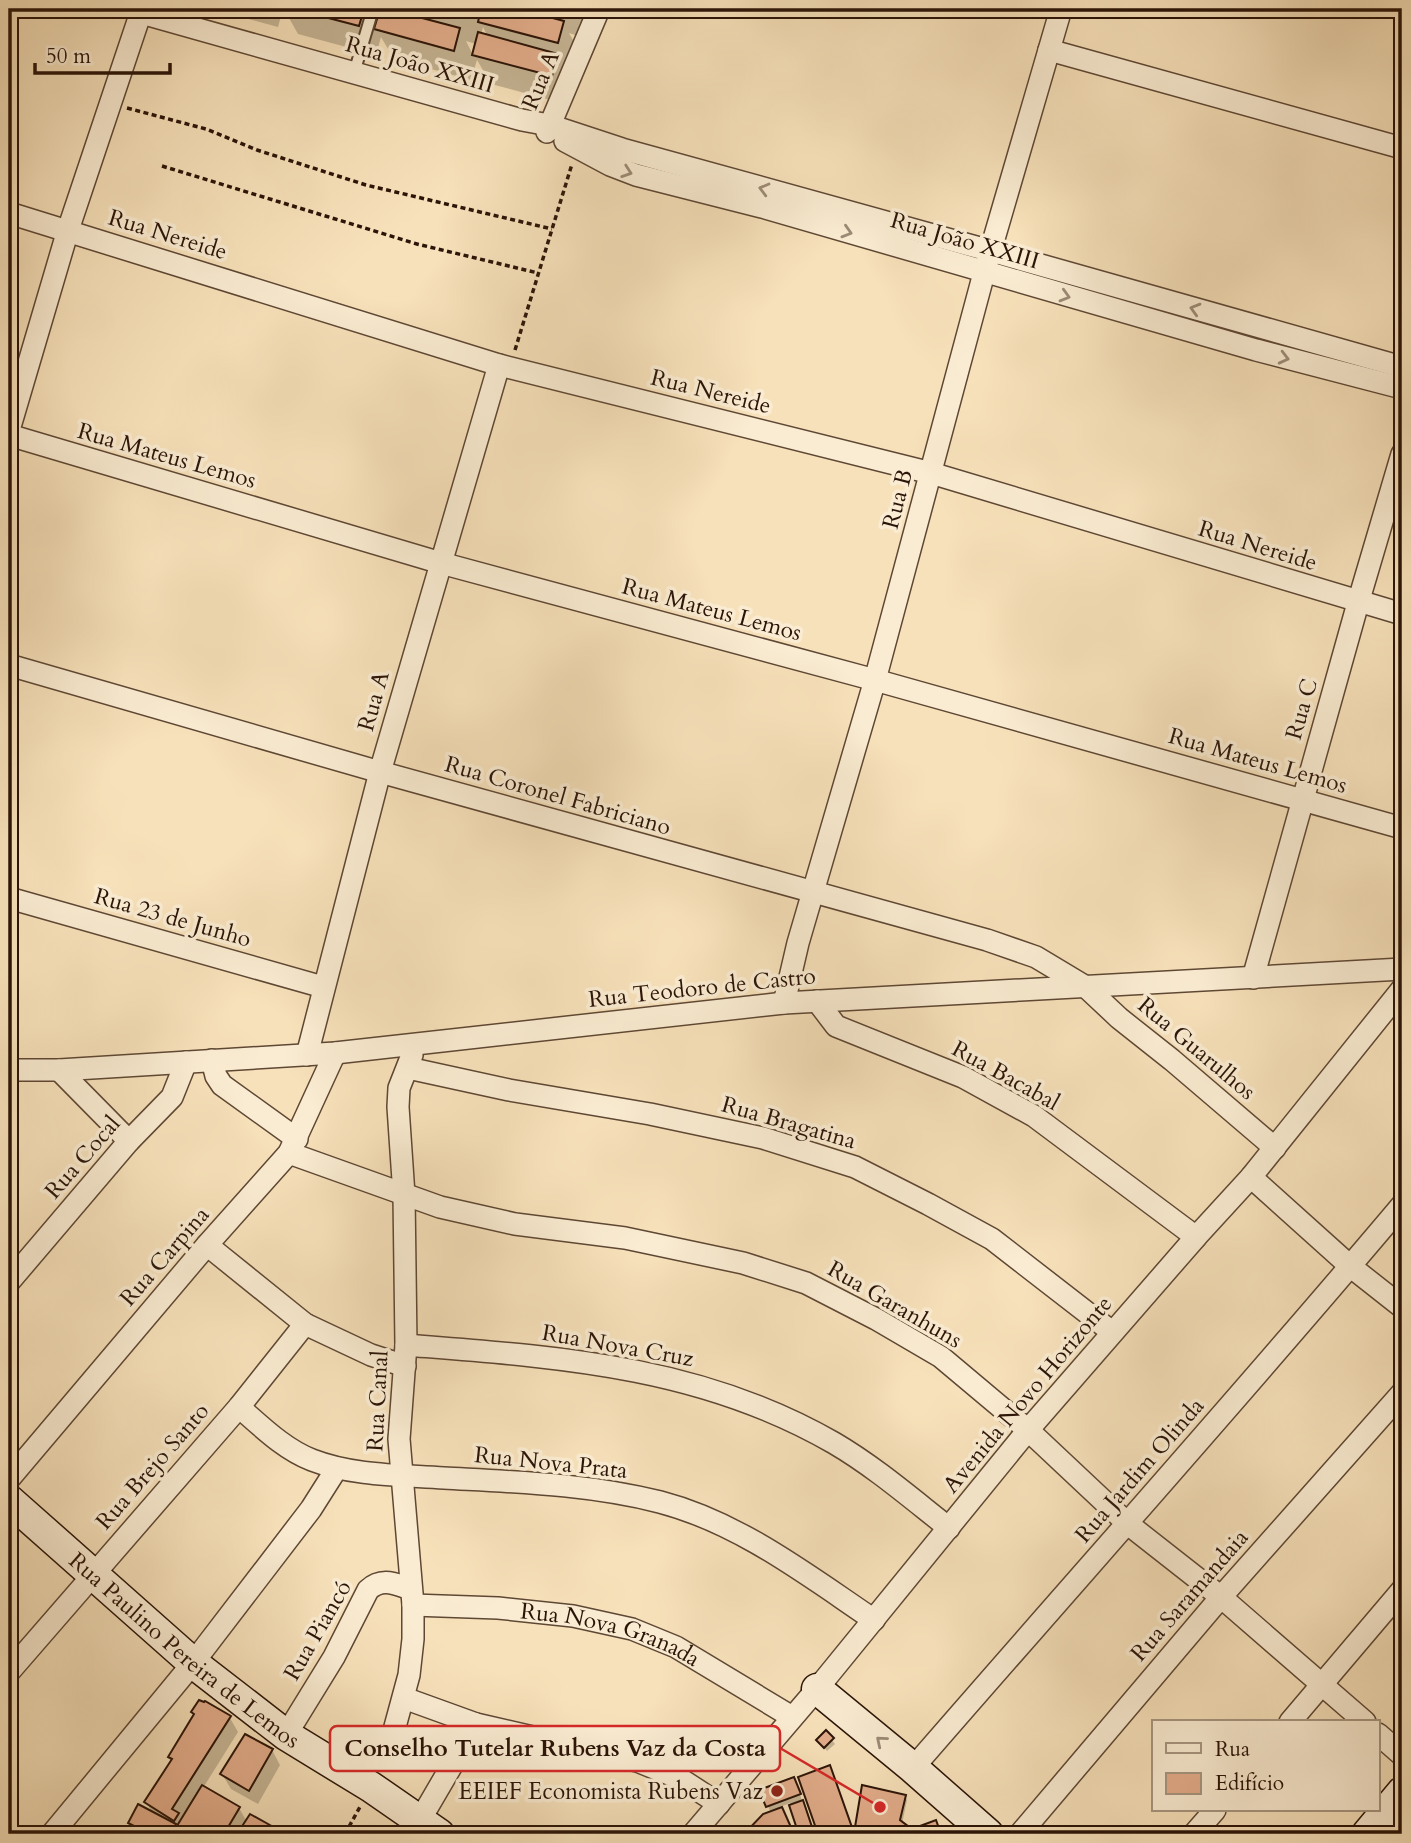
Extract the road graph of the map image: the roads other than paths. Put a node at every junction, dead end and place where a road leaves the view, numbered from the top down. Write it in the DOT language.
graph roads {
  1 [pos="373,9"];
  2 [pos="599,9"];
  3 [pos="1061,9"];
  4 [pos="142,11"];
  5 [pos="1049,50"];
  6 [pos="354,73"];
  7 [pos="548,129"];
  8 [pos="1402,148"];
  9 [pos="9,213"];
  10 [pos="68,230"];
  11 [pos="991,251"];
  12 [pos="984,273"];
  13 [pos="504,366"];
  14 [pos="1402,367"];
  15 [pos="1402,388"];
  16 [pos="9,430"];
  17 [pos="9,435"];
  18 [pos="1402,454"];
  19 [pos="931,473"];
  20 [pos="441,563"];
  21 [pos="1358,603"];
  22 [pos="1402,614"];
  23 [pos="9,665"];
  24 [pos="875,680"];
  25 [pos="380,772"];
  26 [pos="1302,800"];
  27 [pos="1402,828"];
  28 [pos="814,894"];
  29 [pos="9,898"];
  30 [pos="1402,969"];
  31 [pos="1253,978"];
  32 [pos="323,987"];
  33 [pos="1086,987"];
  34 [pos="1402,989"];
  35 [pos="817,1001"];
  36 [pos="784,1003"];
  37 [pos="416,1043"];
  38 [pos="335,1053"];
  39 [pos="307,1055"];
  40 [pos="212,1060"];
  41 [pos="186,1062"];
  42 [pos="408,1068"];
  43 [pos="59,1070"];
  44 [pos="11,1072"];
  45 [pos="129,1141"];
  46 [pos="293,1146"];
  47 [pos="1275,1147"];
  48 [pos="1251,1177"];
  49 [pos="404,1195"];
  50 [pos="1402,1205"];
  51 [pos="1196,1237"];
  52 [pos="207,1245"];
  53 [pos="1350,1266"];
  54 [pos="9,1282"];
  55 [pos="1402,1307"];
  56 [pos="304,1324"];
  57 [pos="1112,1332"];
  58 [pos="405,1355"];
  59 [pos="1402,1393"];
  60 [pos="239,1407"];
  61 [pos="1028,1430"];
  62 [pos="337,1468"];
  63 [pos="401,1475"];
  64 [pos="9,1479"];
  65 [pos="9,1500"];
  66 [pos="1128,1524"];
  67 [pos="949,1528"];
  68 [pos="92,1574"];
  69 [pos="1402,1590"];
  70 [pos="412,1597"];
  71 [pos="1221,1597"];
  72 [pos="874,1620"];
  73 [pos="193,1663"];
  74 [pos="9,1672"];
  75 [pos="1322,1685"];
  76 [pos="817,1689"];
  77 [pos="404,1699"];
  78 [pos="793,1717"];
  79 [pos="1292,1720"];
  80 [pos="1363,1720"];
  81 [pos="477,1724"];
  82 [pos="286,1735"];
  83 [pos="1380,1736"];
  84 [pos="1402,1755"];
  85 [pos="386,1759"];
  86 [pos="913,1768"];
  87 [pos="1402,1792"];
  88 [pos="719,1804"];
  89 [pos="1213,1812"];
  90 [pos="1402,1825"];
  91 [pos="430,1827"];
  92 [pos="52,1834"];
  93 [pos="693,1834"];
  94 [pos="988,1834"];
  95 [pos="1020,1834"];
  96 [pos="1194,1834"];
  97 [pos="1367,1834"];
  98 [pos="1395,1834"];
  1 -- 6 [label="lane"];
  2 -- 7 [label="street, Rua A"];
  3 -- 5 [label="street, Rua B"];
  4 -- 6 [label="street, Rua João XXIII"];
  4 -- 10 [label="street"];
  5 -- 8 [label="street"];
  5 -- 11 [label="street, Rua B"];
  6 -- 7 [label="street, Rua João XXIII"];
  11 -- 7 [label="street, Rua João XXIII, one-way"];
  7 -- 12 [label="street, Rua João XXIII, one-way"];
  9 -- 10 [label="street, Rua Nereide"];
  10 -- 13 [label="street, Rua Nereide"];
  10 -- 16 [label="street"];
  11 -- 12 [label="street, Rua B"];
  14 -- 11 [label="street, Rua João XXIII, one-way"];
  12 -- 15 [label="street, Rua João XXIII, one-way"];
  12 -- 19 [label="street, Rua B"];
  13 -- 19 [label="street, Rua Nereide"];
  13 -- 20 [label="street, Rua A"];
  17 -- 20 [label="street, Rua Mateus Lemos"];
  18 -- 21 [label="street, Rua C"];
  19 -- 21 [label="street, Rua Nereide"];
  19 -- 24 [label="street, Rua B"];
  20 -- 24 [label="street, Rua Mateus Lemos"];
  20 -- 25 [label="street, Rua A"];
  21 -- 22 [label="street, Rua Nereide"];
  21 -- 26 [label="street, Rua C"];
  23 -- 25 [label="street, Rua Coronel Fabriciano"];
  24 -- 26 [label="street, Rua Mateus Lemos"];
  24 -- 28 [label="street, Rua B"];
  25 -- 28 [label="street, Rua Coronel Fabriciano"];
  25 -- 32 [label="street, Rua A"];
  26 -- 27 [label="street, Rua Mateus Lemos"];
  26 -- 31 [label="street, Rua C"];
  28 -- 33 [label="street, Rua Coronel Fabriciano"];
  28 -- 36 [label="street, Rua B"];
  29 -- 32 [label="street, Rua 23 de Junho"];
  30 -- 31 [label="street, Rua Teodoro de Castro"];
  31 -- 33 [label="street, Rua Teodoro de Castro"];
  32 -- 39 [label="street, Rua A"];
  33 -- 35 [label="street, Rua Teodoro de Castro"];
  33 -- 47 [label="street, Rua Guarulhos"];
  34 -- 47 [label="street, Avenida Novo Horizonte"];
  35 -- 36 [label="street, Rua Teodoro de Castro"];
  35 -- 51 [label="street, Rua Bacabal"];
  36 -- 37 [label="street, Rua Teodoro de Castro"];
  37 -- 38 [label="street, Rua Teodoro de Castro"];
  37 -- 42 [label="street, Rua Canal"];
  38 -- 39 [label="street, Rua Teodoro de Castro"];
  38 -- 46 [label="street, Rua Carpina"];
  39 -- 40 [label="street, Rua Teodoro de Castro"];
  40 -- 41 [label="street, Rua Teodoro de Castro"];
  40 -- 46 [label="street, Rua Garanhuns"];
  41 -- 43 [label="street, Rua Teodoro de Castro"];
  41 -- 45 [label="street, Rua Cocal"];
  42 -- 49 [label="street, Rua Canal"];
  42 -- 57 [label="street, Rua Bragatina"];
  43 -- 44 [label="street, Rua Teodoro de Castro"];
  43 -- 45 [label="street"];
  45 -- 54 [label="street, Rua Cocal"];
  46 -- 49 [label="street, Rua Garanhuns"];
  46 -- 52 [label="street, Rua Carpina"];
  47 -- 48 [label="street, Avenida Novo Horizonte"];
  48 -- 51 [label="street, Avenida Novo Horizonte"];
  48 -- 53 [label="street"];
  49 -- 58 [label="street, Rua Canal"];
  49 -- 61 [label="street, Rua Garanhuns"];
  50 -- 53 [label="street, Rua Jardim Olinda"];
  51 -- 57 [label="street, Avenida Novo Horizonte"];
  52 -- 56 [label="street, Rua Nova Cruz"];
  52 -- 64 [label="street, Rua Carpina"];
  53 -- 55 [label="street"];
  53 -- 66 [label="street, Rua Jardim Olinda"];
  56 -- 58 [label="street, Rua Nova Cruz"];
  56 -- 60 [label="street, Rua Brejo Santo"];
  57 -- 61 [label="street, Avenida Novo Horizonte"];
  58 -- 63 [label="street, Rua Canal"];
  58 -- 67 [label="street, Rua Nova Cruz"];
  59 -- 71 [label="street, Rua Saramandaia"];
  60 -- 62 [label="street, Rua Nova Prata"];
  60 -- 68 [label="street, Rua Brejo Santo"];
  61 -- 66 [label="street, Rua Garanhuns"];
  61 -- 67 [label="street, Avenida Novo Horizonte"];
  62 -- 63 [label="street, Rua Nova Prata"];
  62 -- 73 [label="street"];
  63 -- 70 [label="street, Rua Canal"];
  63 -- 72 [label="street, Rua Nova Prata"];
  65 -- 68 [label="street, Rua Paulino Pereira de Lemos"];
  66 -- 71 [label="street, Rua Garanhuns"];
  66 -- 86 [label="street, Rua Jardim Olinda"];
  67 -- 72 [label="street, Avenida Novo Horizonte"];
  68 -- 73 [label="street, Rua Paulino Pereira de Lemos"];
  68 -- 74 [label="street, Rua Brejo Santo"];
  69 -- 75 [label="street"];
  70 -- 77 [label="street, Rua Canal"];
  70 -- 78 [label="street, Rua Nova Granada"];
  70 -- 82 [label="street, Rua Piancó"];
  71 -- 75 [label="street, Rua Garanhuns"];
  71 -- 95 [label="street, Rua Saramandaia"];
  72 -- 76 [label="street, Avenida Novo Horizonte"];
  73 -- 82 [label="street, Rua Paulino Pereira de Lemos"];
  73 -- 92 [label="street"];
  75 -- 79 [label="street"];
  75 -- 80 [label="street, Rua Garanhuns"];
  76 -- 78 [label="street, Avenida Novo Horizonte"];
  86 -- 76 [label="street, one-way"];
  77 -- 81 [label="street"];
  77 -- 85 [label="street, Rua Canal"];
  78 -- 88 [label="street, Avenida Novo Horizonte"];
  81 -- 88 [label="street"];
  81 -- 91 [label="street"];
  82 -- 91 [label="street, Rua Paulino Pereira de Lemos"];
  83 -- 84 [label="street"];
  86 -- 94 [label="street"];
  87 -- 97 [label="street"];
  88 -- 93 [label="street, Avenida Novo Horizonte"];
  89 -- 96 [label="street"];
  90 -- 98 [label="street"];
}
